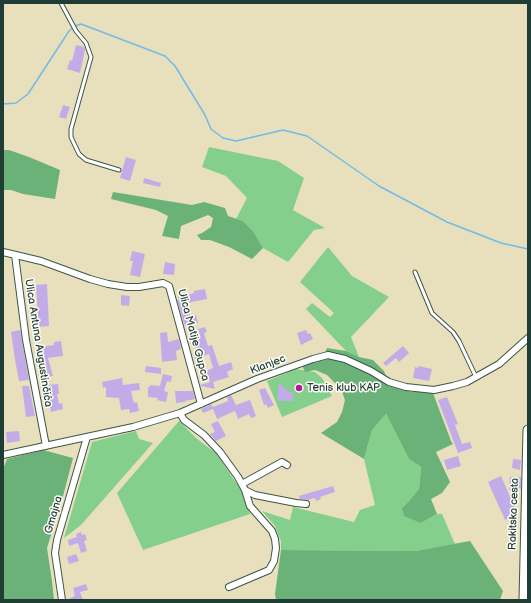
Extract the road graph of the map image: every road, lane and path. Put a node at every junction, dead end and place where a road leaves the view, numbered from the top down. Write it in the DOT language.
graph roads {
  1 [pos="61,3"];
  2 [pos="119,170"];
  3 [pos="3,252"];
  4 [pos="15,255"];
  5 [pos="415,272"];
  6 [pos="528,338"];
  7 [pos="476,377"];
  8 [pos="201,404"];
  9 [pos="180,413"];
  10 [pos="528,430"];
  11 [pos="87,437"];
  12 [pos="46,446"];
  13 [pos="3,455"];
  14 [pos="287,465"];
  15 [pos="242,484"];
  16 [pos="245,490"];
  17 [pos="306,504"];
  18 [pos="229,587"];
  19 [pos="62,600"];
  20 [pos="524,600"];
  1 -- 2 [label="lane"];
  3 -- 4 [label="street"];
  4 -- 8 [label="street, Ulica Matije Gupca"];
  4 -- 12 [label="street, Ulica Antuna Augustinčića"];
  5 -- 7 [label="lane"];
  6 -- 7 [label="street, Klanjec"];
  7 -- 8 [label="street, Klanjec"];
  8 -- 9 [label="street, Klanjec"];
  9 -- 11 [label="street, Klanjec"];
  9 -- 15 [label="street"];
  10 -- 20 [label="main road, Rakitska cesta"];
  11 -- 12 [label="street, Klanjec"];
  11 -- 19 [label="street, Gmajna"];
  12 -- 13 [label="street, Klanjec"];
  14 -- 15 [label="street"];
  15 -- 16 [label="street"];
  16 -- 17 [label="street"];
  16 -- 18 [label="street"];
}
